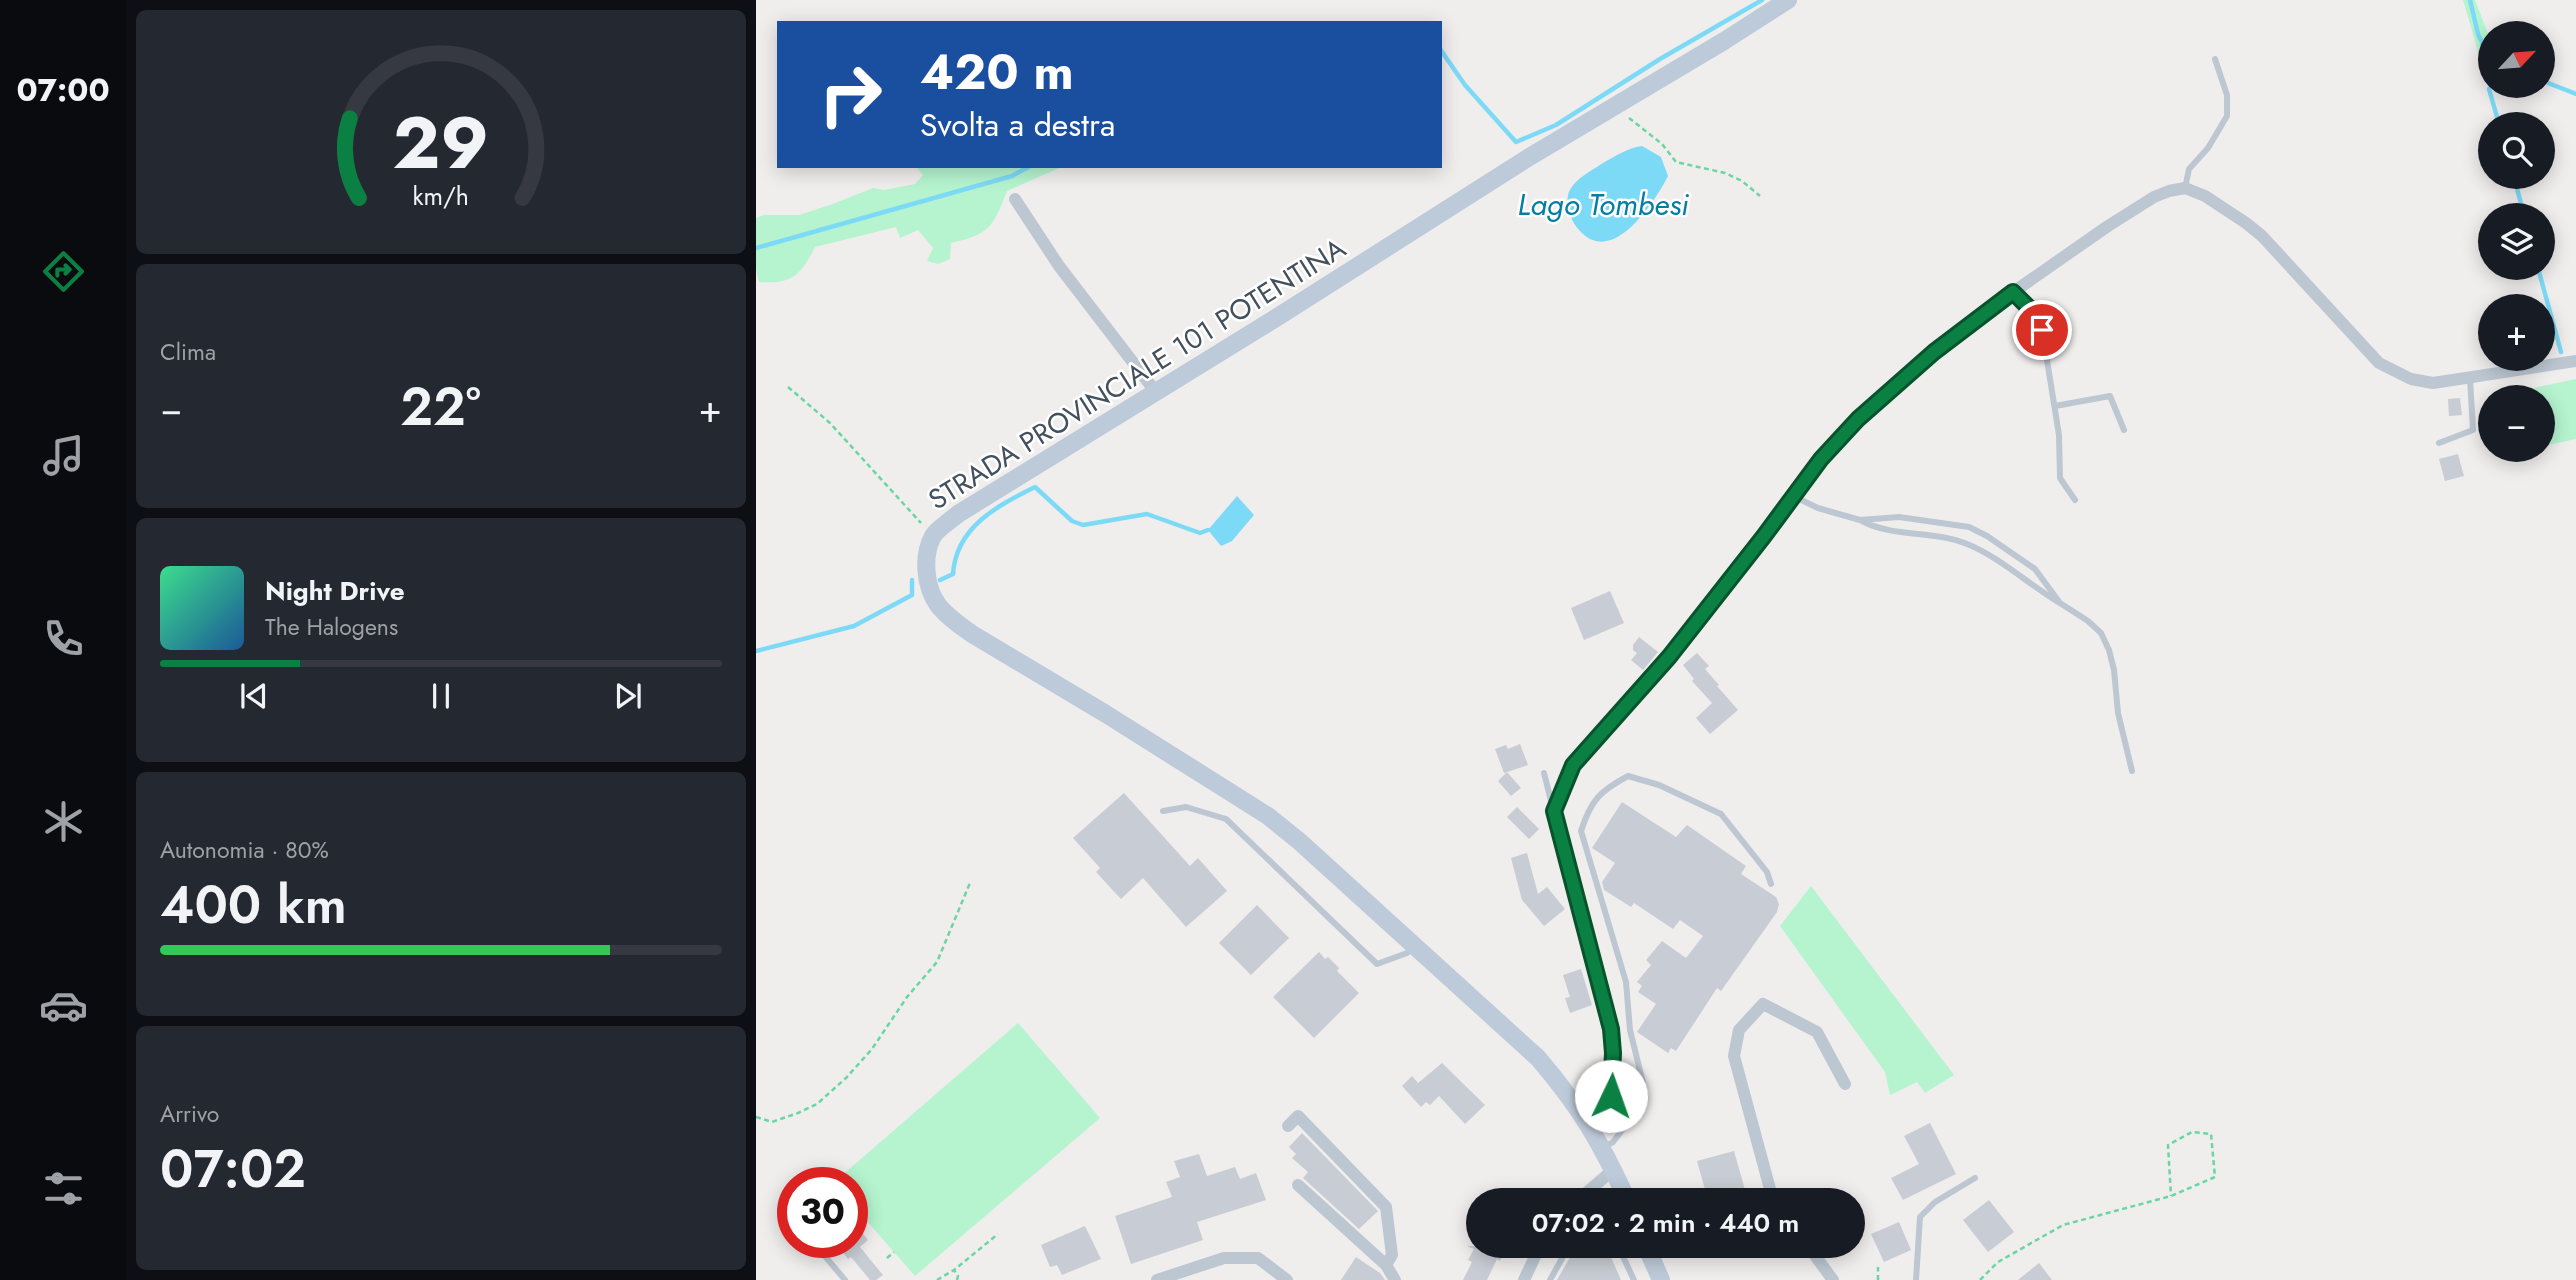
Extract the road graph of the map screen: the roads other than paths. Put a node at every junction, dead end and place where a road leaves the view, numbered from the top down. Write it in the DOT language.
graph roads {
  1 [pos="1788,0"];
  2 [pos="2215,59"];
  3 [pos="2185,188"];
  4 [pos="1015,199"];
  5 [pos="2013,292"];
  6 [pos="2576,360"];
  7 [pos="2470,379"];
  8 [pos="1155,391"];
  9 [pos="2055,406"];
  10 [pos="2124,430"];
  11 [pos="2439,443"];
  12 [pos="1795,497"];
  13 [pos="2075,500"];
  14 [pos="1860,520"];
  15 [pos="2060,603"];
  16 [pos="2132,771"];
  17 [pos="1544,773"];
  18 [pos="1164,811"];
  19 [pos="1554,811"];
  20 [pos="1770,884"];
  21 [pos="1414,946"];
  22 [pos="1845,1084"];
  23 [pos="1589,1124"];
  24 [pos="1288,1126"];
  25 [pos="1603,1148"];
  26 [pos="1614,1172"];
  27 [pos="1975,1178"];
  28 [pos="1298,1185"];
  29 [pos="1594,1188"];
  30 [pos="1621,1188"];
  31 [pos="1770,1188"];
  32 [pos="826,1258"];
  33 [pos="1534,1258"];
  34 [pos="1562,1258"];
  35 [pos="1624,1258"];
  36 [pos="1651,1258"];
  37 [pos="1817,1258"];
  38 [pos="1386,1265"];
  39 [pos="845,1280"];
  40 [pos="1157,1280"];
  41 [pos="1287,1280"];
  42 [pos="1395,1280"];
  43 [pos="1524,1280"];
  44 [pos="1549,1280"];
  45 [pos="1634,1280"];
  46 [pos="1661,1280"];
  47 [pos="1833,1280"];
  48 [pos="1916,1280"];
  1 -- 8 [label="main road, STRADA PROVINCIALE 101 POTENTINA"];
  2 -- 3 [label="lane"];
  3 -- 5 [label="street"];
  3 -- 7 [label="street"];
  4 -- 8 [label="street"];
  5 -- 9 [label="lane"];
  5 -- 12 [label="street"];
  6 -- 7 [label="street"];
  7 -- 11 [label="lane"];
  8 -- 21 [label="main road, STRADA PROVINCIALE 101 POTENTINA"];
  9 -- 10 [label="lane"];
  9 -- 13 [label="lane"];
  12 -- 14 [label="lane"];
  12 -- 19 [label="street"];
  14 -- 15 [label="lane"];
  14 -- 15 [label="lane"];
  15 -- 16 [label="lane"];
  17 -- 19 [label="lane"];
  18 -- 21 [label="lane"];
  19 -- 23 [label="street"];
  20 -- 25 [label="lane"];
  21 -- 23 [label="main road, STRADA PROVINCIALE 101 POTENTINA"];
  22 -- 31 [label="street"];
  23 -- 25 [label="main road, STRADA PROVINCIALE 101 POTENTINA"];
  24 -- 38 [label="street"];
  25 -- 26 [label="main road, STRADA PROVINCIALE 101 POTENTINA"];
  26 -- 29 [label="street"];
  26 -- 30 [label="main road, STRADA PROVINCIALE 101 POTENTINA"];
  27 -- 48 [label="lane"];
  28 -- 38 [label="street"];
  32 -- 39 [label="lane"];
  33 -- 43 [label="street"];
  34 -- 44 [label="lane"];
  35 -- 45 [label="lane"];
  36 -- 46 [label="main road"];
  37 -- 47 [label="street"];
  38 -- 42 [label="street"];
  40 -- 41 [label="street"];
}
